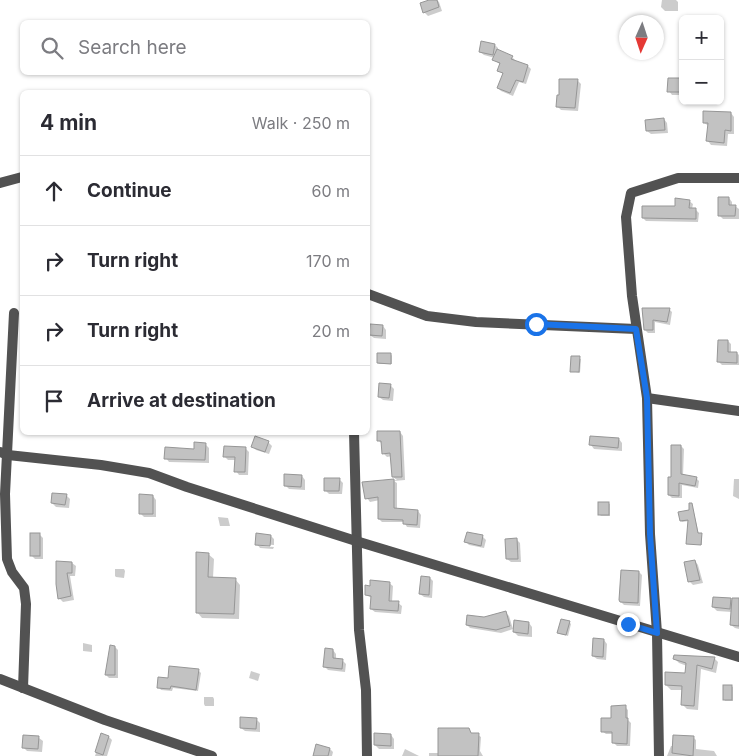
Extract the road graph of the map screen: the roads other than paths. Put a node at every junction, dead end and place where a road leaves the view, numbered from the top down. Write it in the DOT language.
graph roads {
  1 [pos="20,178"];
  2 [pos="739,178"];
  3 [pos="0,183"];
  4 [pos="370,295"];
  5 [pos="14,313"];
  6 [pos="636,329"];
  7 [pos="647,398"];
  8 [pos="739,411"];
  9 [pos="354,435"];
  10 [pos="4,453"];
  11 [pos="356,541"];
  12 [pos="657,633"];
  13 [pos="739,657"];
  14 [pos="0,679"];
  15 [pos="23,688"];
  16 [pos="212,756"];
  17 [pos="367,756"];
  18 [pos="659,756"];
  1 -- 3 [label="street"];
  2 -- 6 [label="street"];
  4 -- 6 [label="street"];
  5 -- 10 [label="street"];
  6 -- 7 [label="street"];
  7 -- 8 [label="street"];
  7 -- 12 [label="street"];
  9 -- 11 [label="street"];
  10 -- 11 [label="street"];
  10 -- 15 [label="street"];
  11 -- 12 [label="street"];
  11 -- 17 [label="street"];
  12 -- 13 [label="street"];
  12 -- 18 [label="street"];
  14 -- 15 [label="street"];
  15 -- 16 [label="street"];
}
